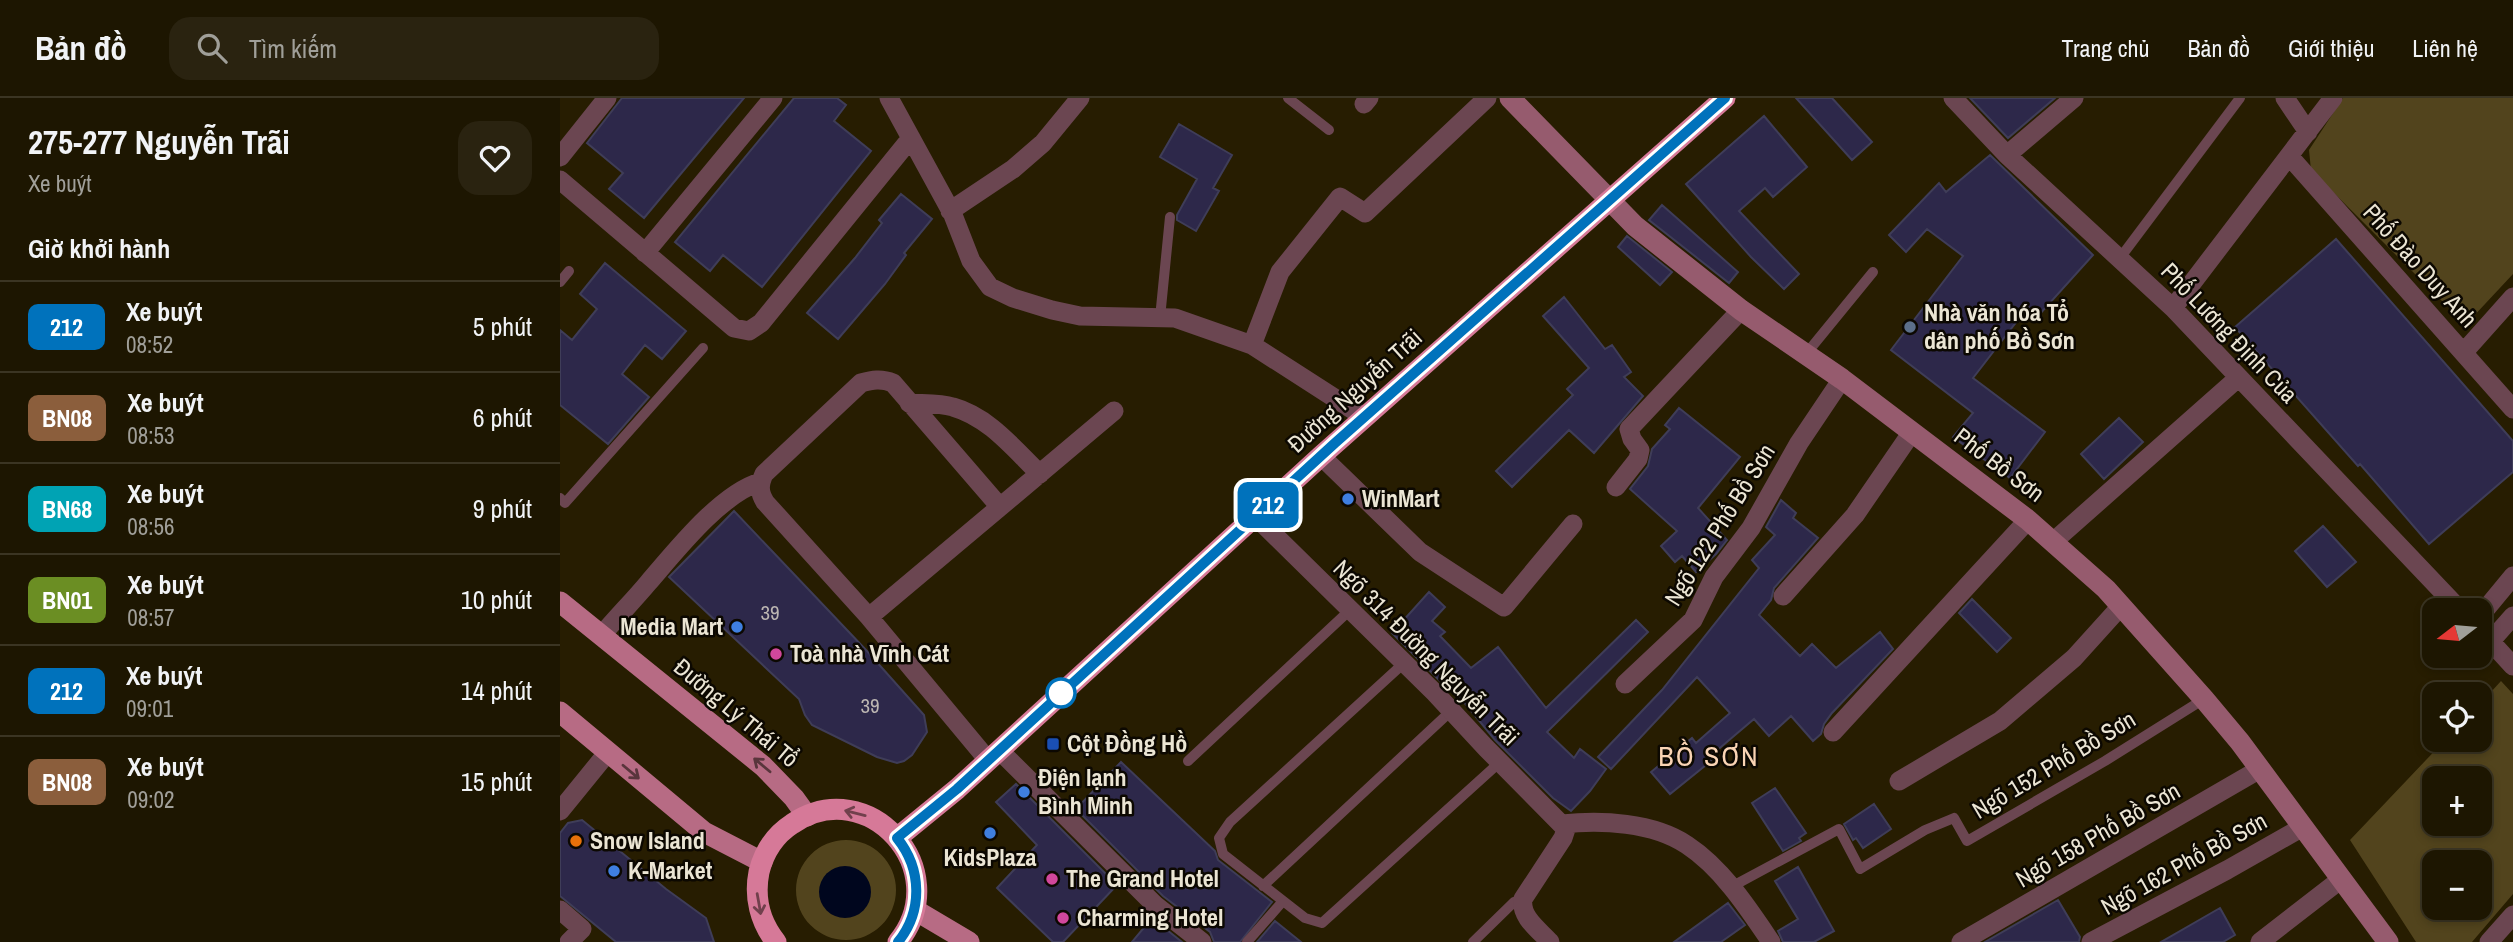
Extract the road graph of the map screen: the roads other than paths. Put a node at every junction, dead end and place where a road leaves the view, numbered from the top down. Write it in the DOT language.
graph roads {
  1 [pos="607,98"];
  2 [pos="773,98"];
  3 [pos="889,98"];
  4 [pos="1080,98"];
  5 [pos="1288,98"];
  6 [pos="1487,98"];
  7 [pos="1725,98"];
  8 [pos="1953,98"];
  9 [pos="2074,98"];
  10 [pos="2240,98"];
  11 [pos="2285,98"];
  12 [pos="2333,98"];
  13 [pos="1511,99"];
  14 [pos="1329,130"];
  15 [pos="2308,132"];
  16 [pos="911,138"];
  17 [pos="2007,155"];
  18 [pos="560,157"];
  19 [pos="2290,157"];
  20 [pos="561,182"];
  21 [pos="1609,201"];
  22 [pos="950,211"];
  23 [pos="1170,217"];
  24 [pos="645,253"];
  25 [pos="2120,258"];
  26 [pos="569,271"];
  27 [pos="1873,272"];
  28 [pos="560,282"];
  29 [pos="2513,297"];
  30 [pos="2174,308"];
  31 [pos="1741,310"];
  32 [pos="1160,318"];
  33 [pos="1252,345"];
  34 [pos="703,348"];
  35 [pos="2464,352"];
  36 [pos="1806,355"];
  37 [pos="2238,378"];
  38 [pos="1842,379"];
  39 [pos="909,402"];
  40 [pos="2513,409"];
  41 [pos="1114,411"];
  42 [pos="1364,417"];
  43 [pos="1912,432"];
  44 [pos="1321,456"];
  45 [pos="1040,474"];
  46 [pos="760,482"];
  47 [pos="1616,487"];
  48 [pos="560,498"];
  49 [pos="1000,507"];
  50 [pos="1255,516"];
  51 [pos="2028,520"];
  52 [pos="1573,524"];
  53 [pos="2054,541"];
  54 [pos="2513,576"];
  55 [pos="1783,596"];
  56 [pos="2449,598"];
  57 [pos="2492,601"];
  58 [pos="560,602"];
  59 [pos="2121,606"];
  60 [pos="1350,610"];
  61 [pos="2513,616"];
  62 [pos="869,617"];
  63 [pos="2492,631"];
  64 [pos="601,636"];
  65 [pos="2492,644"];
  66 [pos="1404,663"];
  67 [pos="2513,666"];
  68 [pos="1625,684"];
  69 [pos="2204,699"];
  70 [pos="1451,711"];
  71 [pos="560,712"];
  72 [pos="1833,732"];
  73 [pos="608,752"];
  74 [pos="993,755"];
  75 [pos="1188,761"];
  76 [pos="1500,762"];
  77 [pos="2260,769"];
  78 [pos="1899,781"];
  79 [pos="560,811"];
  80 [pos="807,816"];
  81 [pos="1562,824"];
  82 [pos="2301,828"];
  83 [pos="897,838"];
  84 [pos="762,862"];
  85 [pos="2340,880"];
  86 [pos="1264,886"];
  87 [pos="1731,887"];
  88 [pos="1523,899"];
  89 [pos="1283,901"];
  90 [pos="560,910"];
  91 [pos="915,910"];
  92 [pos="2513,915"];
  93 [pos="2497,939"];
  94 [pos="569,942"];
  95 [pos="776,942"];
  96 [pos="898,942"];
  97 [pos="969,942"];
  98 [pos="1202,942"];
  99 [pos="1247,942"];
  100 [pos="1473,942"];
  101 [pos="1549,942"];
  102 [pos="1771,942"];
  103 [pos="1961,942"];
  104 [pos="2091,942"];
  105 [pos="2260,942"];
  106 [pos="2388,942"];
  1 -- 18 [label="street"];
  2 -- 24 [label="street"];
  3 -- 16 [label="street"];
  4 -- 22 [label="street"];
  5 -- 14 [label="lane"];
  6 -- 33 [label="street"];
  7 -- 21 [label="highway, Đường Nguyễn Trãi"];
  8 -- 17 [label="street, Phố Lương Định Của"];
  9 -- 17 [label="street"];
  10 -- 25 [label="lane"];
  11 -- 15 [label="street"];
  12 -- 15 [label="street"];
  13 -- 21 [label="street, Phố Bồ Sơn"];
  15 -- 19 [label="street"];
  16 -- 22 [label="street"];
  16 -- 24 [label="street"];
  17 -- 25 [label="street, Phố Lương Định Của"];
  19 -- 30 [label="street"];
  19 -- 35 [label="street, Phố Đào Duy Anh"];
  20 -- 24 [label="street"];
  21 -- 31 [label="street, Phố Bồ Sơn"];
  21 -- 42 [label="highway, Đường Nguyễn Trãi"];
  22 -- 32 [label="street"];
  23 -- 32 [label="lane"];
  25 -- 30 [label="street, Phố Lương Định Của"];
  26 -- 28 [label="lane"];
  27 -- 36 [label="lane"];
  29 -- 35 [label="street"];
  30 -- 37 [label="street, Phố Lương Định Của"];
  31 -- 36 [label="street, Phố Bồ Sơn"];
  31 -- 47 [label="street"];
  32 -- 33 [label="street"];
  33 -- 42 [label="street"];
  34 -- 48 [label="lane"];
  35 -- 40 [label="street, Phố Đào Duy Anh"];
  36 -- 38 [label="street, Phố Bồ Sơn"];
  37 -- 53 [label="street"];
  37 -- 56 [label="street, Phố Lương Định Của"];
  38 -- 43 [label="street, Phố Bồ Sơn"];
  38 -- 68 [label="street, Ngõ 122 Phố Bồ Sơn"];
  39 -- 45 [label="street"];
  39 -- 46 [label="street"];
  39 -- 49 [label="street"];
  41 -- 45 [label="street"];
  42 -- 44 [label="highway, Đường Nguyễn Trãi"];
  43 -- 51 [label="street, Phố Bồ Sơn"];
  43 -- 55 [label="street"];
  44 -- 50 [label="highway, Đường Nguyễn Trãi"];
  44 -- 52 [label="street"];
  45 -- 49 [label="street"];
  46 -- 62 [label="street"];
  46 -- 64 [label="street"];
  49 -- 62 [label="street"];
  50 -- 60 [label="street, Ngõ 314 Đường Nguyễn Trãi"];
  50 -- 74 [label="highway, Đường Nguyễn Trãi"];
  51 -- 53 [label="street, Phố Bồ Sơn"];
  51 -- 72 [label="street"];
  53 -- 59 [label="street, Phố Bồ Sơn"];
  54 -- 57 [label="street"];
  58 -- 64 [label="main road, Đường Lý Thái Tổ"];
  59 -- 69 [label="street, Phố Bồ Sơn"];
  59 -- 78 [label="street"];
  60 -- 66 [label="street, Ngõ 314 Đường Nguyễn Trãi"];
  60 -- 75 [label="lane"];
  61 -- 63 [label="street"];
  62 -- 74 [label="street"];
  80 -- 64 [label="main road, Đường Lý Thái Tổ, one-way"];
  65 -- 67 [label="street"];
  66 -- 70 [label="street, Ngõ 314 Đường Nguyễn Trãi"];
  66 -- 86 [label="lane"];
  69 -- 77 [label="street, Phố Bồ Sơn"];
  69 -- 87 [label="lane, Ngõ 152 Phố Bồ Sơn"];
  70 -- 76 [label="street, Ngõ 314 Đường Nguyễn Trãi"];
  70 -- 86 [label="lane"];
  71 -- 73 [label="main road"];
  73 -- 79 [label="street"];
  73 -- 84 [label="main road, one-way"];
  74 -- 83 [label="highway, Đường Nguyễn Trãi"];
  74 -- 98 [label="street"];
  76 -- 81 [label="street, Ngõ 314 Đường Nguyễn Trãi"];
  76 -- 89 [label="lane"];
  77 -- 82 [label="street, Phố Bồ Sơn"];
  77 -- 103 [label="street, Ngõ 158 Phố Bồ Sơn"];
  83 -- 80 [label="highway, one-way"];
  80 -- 84 [label="highway"];
  81 -- 87 [label="street"];
  81 -- 88 [label="street"];
  82 -- 85 [label="street, Phố Bồ Sơn"];
  82 -- 104 [label="street, Ngõ 162 Phố Bồ Sơn"];
  83 -- 91 [label="highway"];
  84 -- 95 [label="highway, one-way"];
  85 -- 105 [label="street"];
  85 -- 106 [label="street, Phố Bồ Sơn"];
  86 -- 89 [label="lane"];
  87 -- 102 [label="street"];
  88 -- 100 [label="lane"];
  88 -- 101 [label="street"];
  89 -- 99 [label="lane"];
  90 -- 94 [label="street"];
  91 -- 96 [label="highway"];
  91 -- 97 [label="main road"];
  92 -- 93 [label="street"];
}
